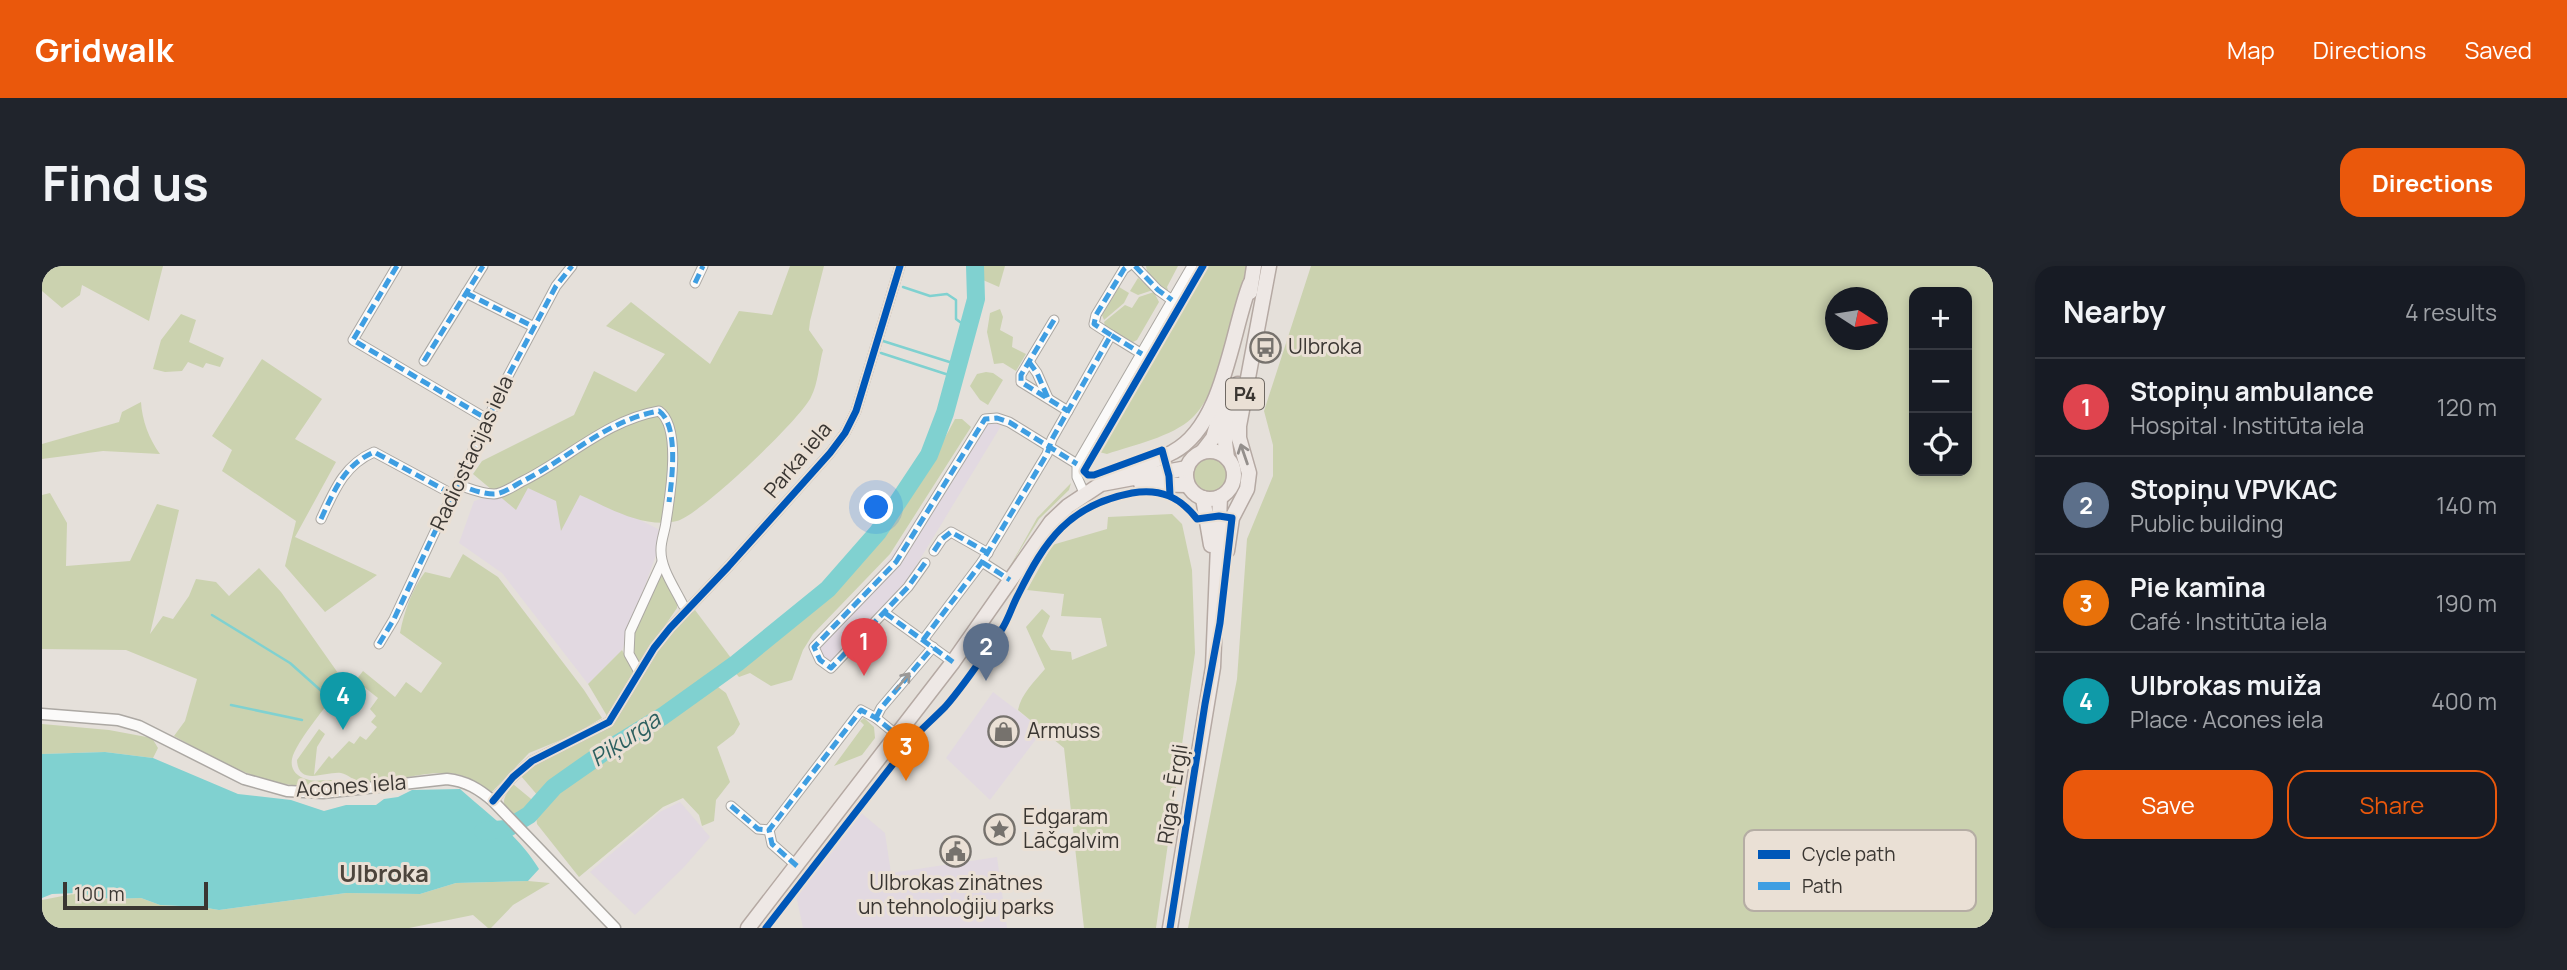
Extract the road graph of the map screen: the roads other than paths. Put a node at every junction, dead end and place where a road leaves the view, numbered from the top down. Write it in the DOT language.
graph roads {
  1 [pos="397,266"];
  2 [pos="483,266"];
  3 [pos="571,266"];
  4 [pos="703,266"];
  5 [pos="900,266"];
  6 [pos="1128,266"];
  7 [pos="1135,266"];
  8 [pos="1192,266"];
  9 [pos="1254,266"];
  10 [pos="1268,266"];
  11 [pos="695,283"];
  12 [pos="1250,284"];
  13 [pos="466,293"];
  14 [pos="1172,300"];
  15 [pos="1054,320"];
  16 [pos="534,327"];
  17 [pos="1111,335"];
  18 [pos="1142,354"];
  19 [pos="424,361"];
  20 [pos="1029,362"];
  21 [pos="1048,398"];
  22 [pos="1068,411"];
  23 [pos="487,419"];
  24 [pos="1049,447"];
  25 [pos="1203,452"];
  26 [pos="1227,458"];
  27 [pos="1077,464"];
  28 [pos="1186,468"];
  29 [pos="456,484"];
  30 [pos="1101,484"];
  31 [pos="1187,485"];
  32 [pos="452,494"];
  33 [pos="1085,495"];
  34 [pos="1220,497"];
  35 [pos="1203,498"];
  36 [pos="321,519"];
  37 [pos="934,551"];
  38 [pos="985,557"];
  39 [pos="662,562"];
  40 [pos="925,563"];
  41 [pos="1010,580"];
  42 [pos="688,609"];
  43 [pos="885,613"];
  44 [pos="923,640"];
  45 [pos="379,644"];
  46 [pos="933,647"];
  47 [pos="953,662"];
  48 [pos="1213,667"];
  49 [pos="639,672"];
  50 [pos="1205,704"];
  51 [pos="42,714"];
  52 [pos="876,718"];
  53 [pos="897,735"];
  54 [pos="493,801"];
  55 [pos="731,806"];
  56 [pos="769,830"];
  57 [pos="797,866"];
  58 [pos="615,928"];
  59 [pos="748,928"];
  60 [pos="1170,928"];
  1 -- 23 [label="street"];
  2 -- 13 [label="street"];
  3 -- 16 [label="street, Radiostacijas iela"];
  4 -- 11 [label="street"];
  5 -- 42 [label="street, Parka iela"];
  6 -- 17 [label="street"];
  7 -- 14 [label="street"];
  8 -- 14 [label="street"];
  9 -- 12 [label="main road, P4"];
  10 -- 26 [label="main road, P4"];
  48 -- 10 [label="main road, P4, one-way"];
  12 -- 25 [label="main road, P4"];
  12 -- 30 [label="main road"];
  13 -- 16 [label="street"];
  13 -- 19 [label="street"];
  14 -- 18 [label="street"];
  15 -- 20 [label="street"];
  16 -- 23 [label="street, Radiostacijas iela"];
  17 -- 18 [label="street"];
  17 -- 22 [label="street"];
  18 -- 27 [label="street"];
  20 -- 21 [label="street"];
  20 -- 21 [label="street"];
  21 -- 22 [label="street"];
  22 -- 24 [label="street"];
  23 -- 29 [label="street, Radiostacijas iela"];
  24 -- 27 [label="street"];
  24 -- 38 [label="street"];
  24 -- 43 [label="street"];
  25 -- 26 [label="main road"];
  25 -- 28 [label="main road"];
  26 -- 34 [label="main road"];
  27 -- 33 [label="street"];
  28 -- 30 [label="main road"];
  28 -- 31 [label="main road"];
  29 -- 32 [label="street, Radiostacijas iela"];
  29 -- 39 [label="street"];
  30 -- 33 [label="main road"];
  31 -- 33 [label="main road"];
  31 -- 35 [label="main road"];
  32 -- 36 [label="street"];
  32 -- 45 [label="street, Radiostacijas iela"];
  33 -- 41 [label="main road"];
  34 -- 35 [label="main road"];
  34 -- 48 [label="main road, Rīga - Ērgļi / P4"];
  35 -- 50 [label="main road, Rīga - Ērgļi / P4"];
  37 -- 38 [label="street"];
  38 -- 41 [label="street"];
  38 -- 44 [label="street"];
  39 -- 42 [label="street"];
  39 -- 49 [label="street"];
  40 -- 43 [label="street"];
  41 -- 47 [label="main road"];
  42 -- 49 [label="street, Parka iela"];
  43 -- 44 [label="street"];
  44 -- 46 [label="street"];
  46 -- 47 [label="street"];
  52 -- 46 [label="street, one-way"];
  47 -- 53 [label="main road"];
  48 -- 50 [label="main road, Rīga - Ērgļi / P4"];
  49 -- 54 [label="street, Parka iela"];
  50 -- 60 [label="main road, Rīga - Ērgļi / P4"];
  51 -- 54 [label="street, Acones iela"];
  52 -- 53 [label="street"];
  52 -- 56 [label="street"];
  53 -- 57 [label="main road"];
  54 -- 58 [label="street, Acones iela"];
  55 -- 56 [label="street"];
  56 -- 57 [label="street"];
  57 -- 59 [label="main road"];
}
